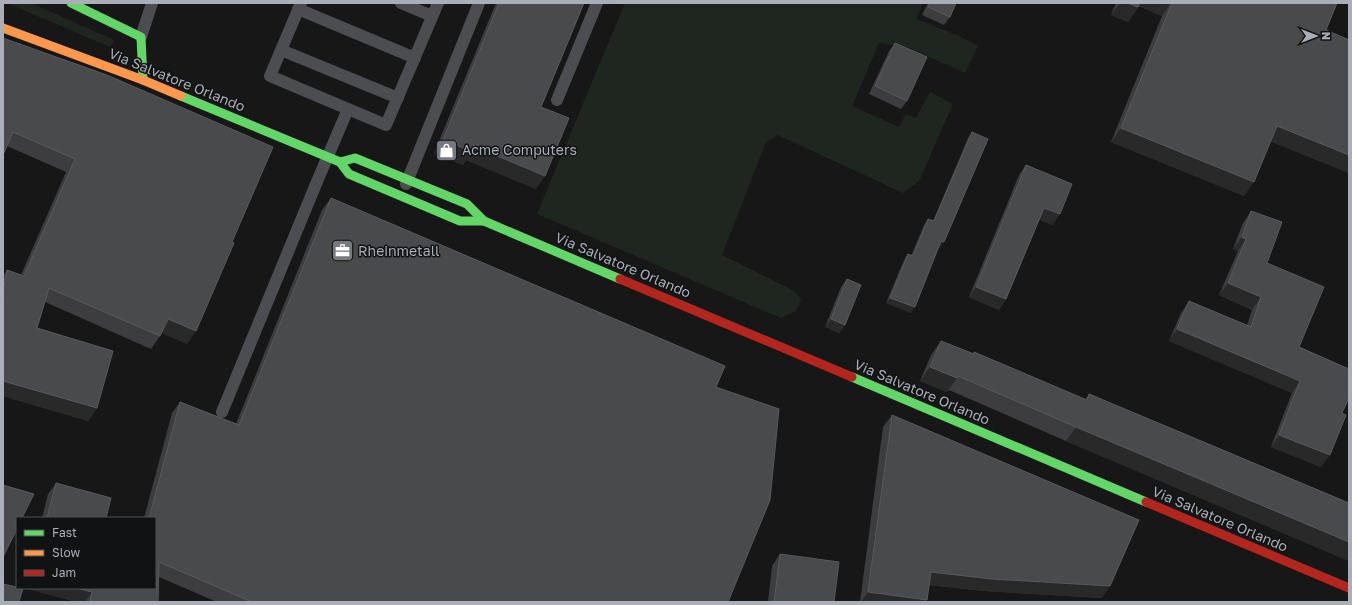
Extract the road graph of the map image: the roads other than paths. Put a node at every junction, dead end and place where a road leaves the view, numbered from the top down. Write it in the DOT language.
graph roads {
  1 [pos="71,3"];
  2 [pos="152,3"];
  3 [pos="400,3"];
  4 [pos="438,3"];
  5 [pos="479,3"];
  6 [pos="596,3"];
  7 [pos="300,6"];
  8 [pos="432,16"];
  9 [pos="3,28"];
  10 [pos="141,37"];
  11 [pos="281,50"];
  12 [pos="415,58"];
  13 [pos="143,80"];
  14 [pos="398,98"];
  15 [pos="558,100"];
  16 [pos="348,109"];
  17 [pos="327,157"];
  18 [pos="340,162"];
  19 [pos="407,180"];
  20 [pos="401,196"];
  21 [pos="484,221"];
  22 [pos="222,412"];
  23 [pos="1349,588"];
  1 -- 10 [label="main road"];
  2 -- 10 [label="lane"];
  3 -- 8 [label="lane"];
  4 -- 8 [label="lane"];
  5 -- 19 [label="lane"];
  6 -- 15 [label="lane"];
  7 -- 11 [label="lane"];
  7 -- 12 [label="lane"];
  8 -- 12 [label="lane"];
  9 -- 13 [label="main road, Via Salvatore Orlando"];
  10 -- 13 [label="main road"];
  11 -- 14 [label="lane"];
  11 -- 16 [label="lane"];
  12 -- 14 [label="lane"];
  13 -- 17 [label="main road, Via Salvatore Orlando"];
  14 -- 16 [label="lane"];
  16 -- 17 [label="lane"];
  17 -- 18 [label="main road, Via Salvatore Orlando"];
  17 -- 22 [label="lane"];
  18 -- 19 [label="main road, Via Salvatore Orlando"];
  18 -- 20 [label="main road, Via Salvatore Orlando"];
  19 -- 20 [label="lane"];
  19 -- 21 [label="main road, Via Salvatore Orlando"];
  20 -- 21 [label="main road, Via Salvatore Orlando"];
  21 -- 23 [label="main road, Via Salvatore Orlando"];
}
